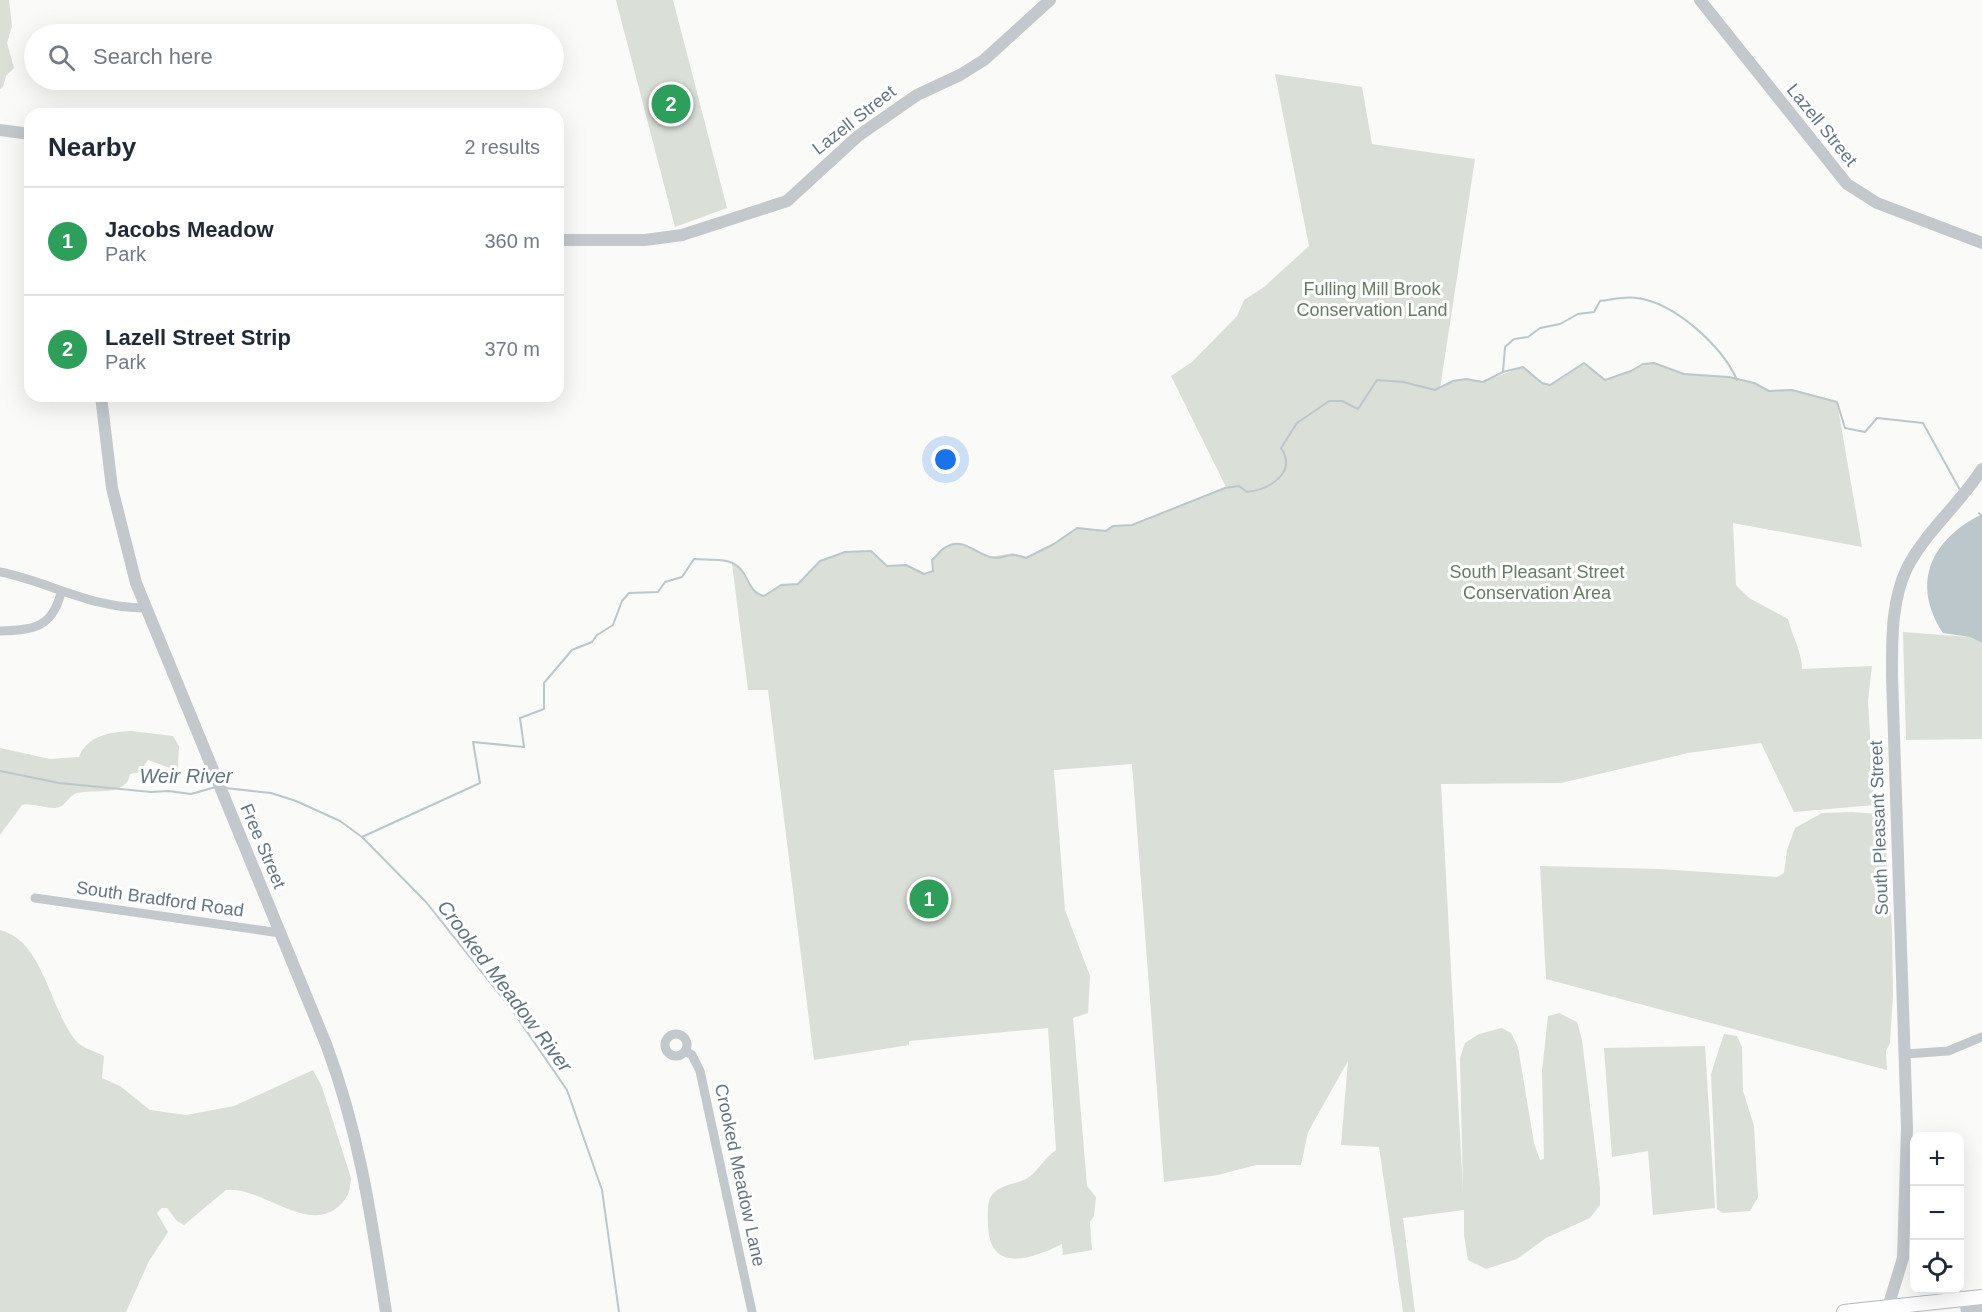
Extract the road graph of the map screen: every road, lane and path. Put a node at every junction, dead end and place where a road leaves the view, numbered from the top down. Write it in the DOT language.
graph roads {
  1 [pos="1050,0"];
  2 [pos="1700,0"];
  3 [pos="0,130"];
  4 [pos="24,133"];
  5 [pos="564,240"];
  6 [pos="1982,243"];
  7 [pos="102,402"];
  8 [pos="1982,469"];
  9 [pos="0,572"];
  10 [pos="61,592"];
  11 [pos="146,608"];
  12 [pos="0,631"];
  13 [pos="35,898"];
  14 [pos="280,933"];
  15 [pos="1982,1037"];
  16 [pos="685,1051"];
  17 [pos="1906,1054"];
  18 [pos="1904,1212"];
  19 [pos="1912,1240"];
  20 [pos="1910,1267"];
  21 [pos="1900,1273"];
  22 [pos="1955,1294"];
  23 [pos="1974,1304"];
  24 [pos="1888,1308"];
  25 [pos="386,1312"];
  26 [pos="752,1312"];
  27 [pos="1844,1312"];
  1 -- 5 [label="street, Lazell Street"];
  2 -- 6 [label="street, Lazell Street"];
  3 -- 4 [label="street"];
  7 -- 11 [label="street, Free Street"];
  8 -- 17 [label="street, South Pleasant Street"];
  9 -- 10 [label="street"];
  10 -- 11 [label="street"];
  10 -- 12 [label="street"];
  11 -- 14 [label="street, Free Street"];
  13 -- 14 [label="street, South Bradford Road"];
  14 -- 25 [label="street, Free Street"];
  15 -- 17 [label="street"];
  16 -- 26 [label="street, Crooked Meadow Lane"];
  17 -- 18 [label="street, South Pleasant Street"];
  18 -- 19 [label="street, South Pleasant Street"];
  18 -- 21 [label="street, South Pleasant Street"];
  20 -- 21 [label="street"];
  21 -- 24 [label="street, South Pleasant Street"];
  22 -- 23 [label="street"];
  23 -- 24 [label="main road"];
  24 -- 27 [label="main road"];
}
